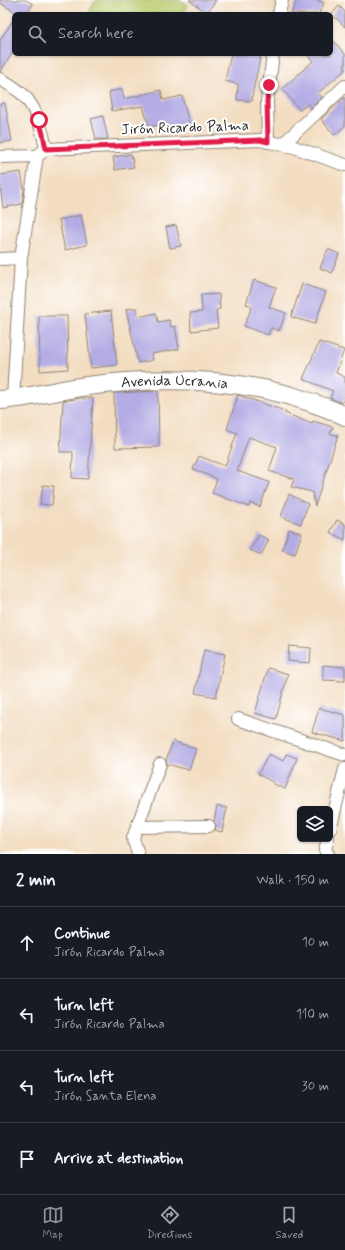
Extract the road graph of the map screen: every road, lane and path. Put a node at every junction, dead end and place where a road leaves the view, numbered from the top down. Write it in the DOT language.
graph roads {
  1 [pos="282,0"];
  2 [pos="279,12"];
  3 [pos="273,56"];
  4 [pos="0,79"];
  5 [pos="345,86"];
  6 [pos="268,142"];
  7 [pos="283,144"];
  8 [pos="41,152"];
  9 [pos="0,157"];
  10 [pos="345,165"];
  11 [pos="21,258"];
  12 [pos="0,259"];
  13 [pos="7,399"];
  14 [pos="345,416"];
  15 [pos="238,719"];
  16 [pos="345,756"];
  17 [pos="160,764"];
  18 [pos="345,769"];
  19 [pos="333,817"];
  20 [pos="209,826"];
  21 [pos="137,827"];
  22 [pos="327,842"];
  23 [pos="138,854"];
  24 [pos="328,854"];
  1 -- 2 [label="street"];
  3 -- 6 [label="street"];
  4 -- 8 [label="street"];
  5 -- 7 [label="street"];
  6 -- 7 [label="street, Jirón Ricardo Palma"];
  6 -- 8 [label="street, Jirón Ricardo Palma"];
  7 -- 10 [label="street, Jirón Ricardo Palma"];
  8 -- 9 [label="street, Jirón Ricardo Palma"];
  8 -- 11 [label="street"];
  11 -- 12 [label="street"];
  11 -- 13 [label="street"];
  13 -- 14 [label="main road, Avenida Ucrania"];
  15 -- 16 [label="street"];
  17 -- 21 [label="street"];
  18 -- 19 [label="street"];
  20 -- 21 [label="street"];
  21 -- 23 [label="street"];
  22 -- 24 [label="street"];
}
